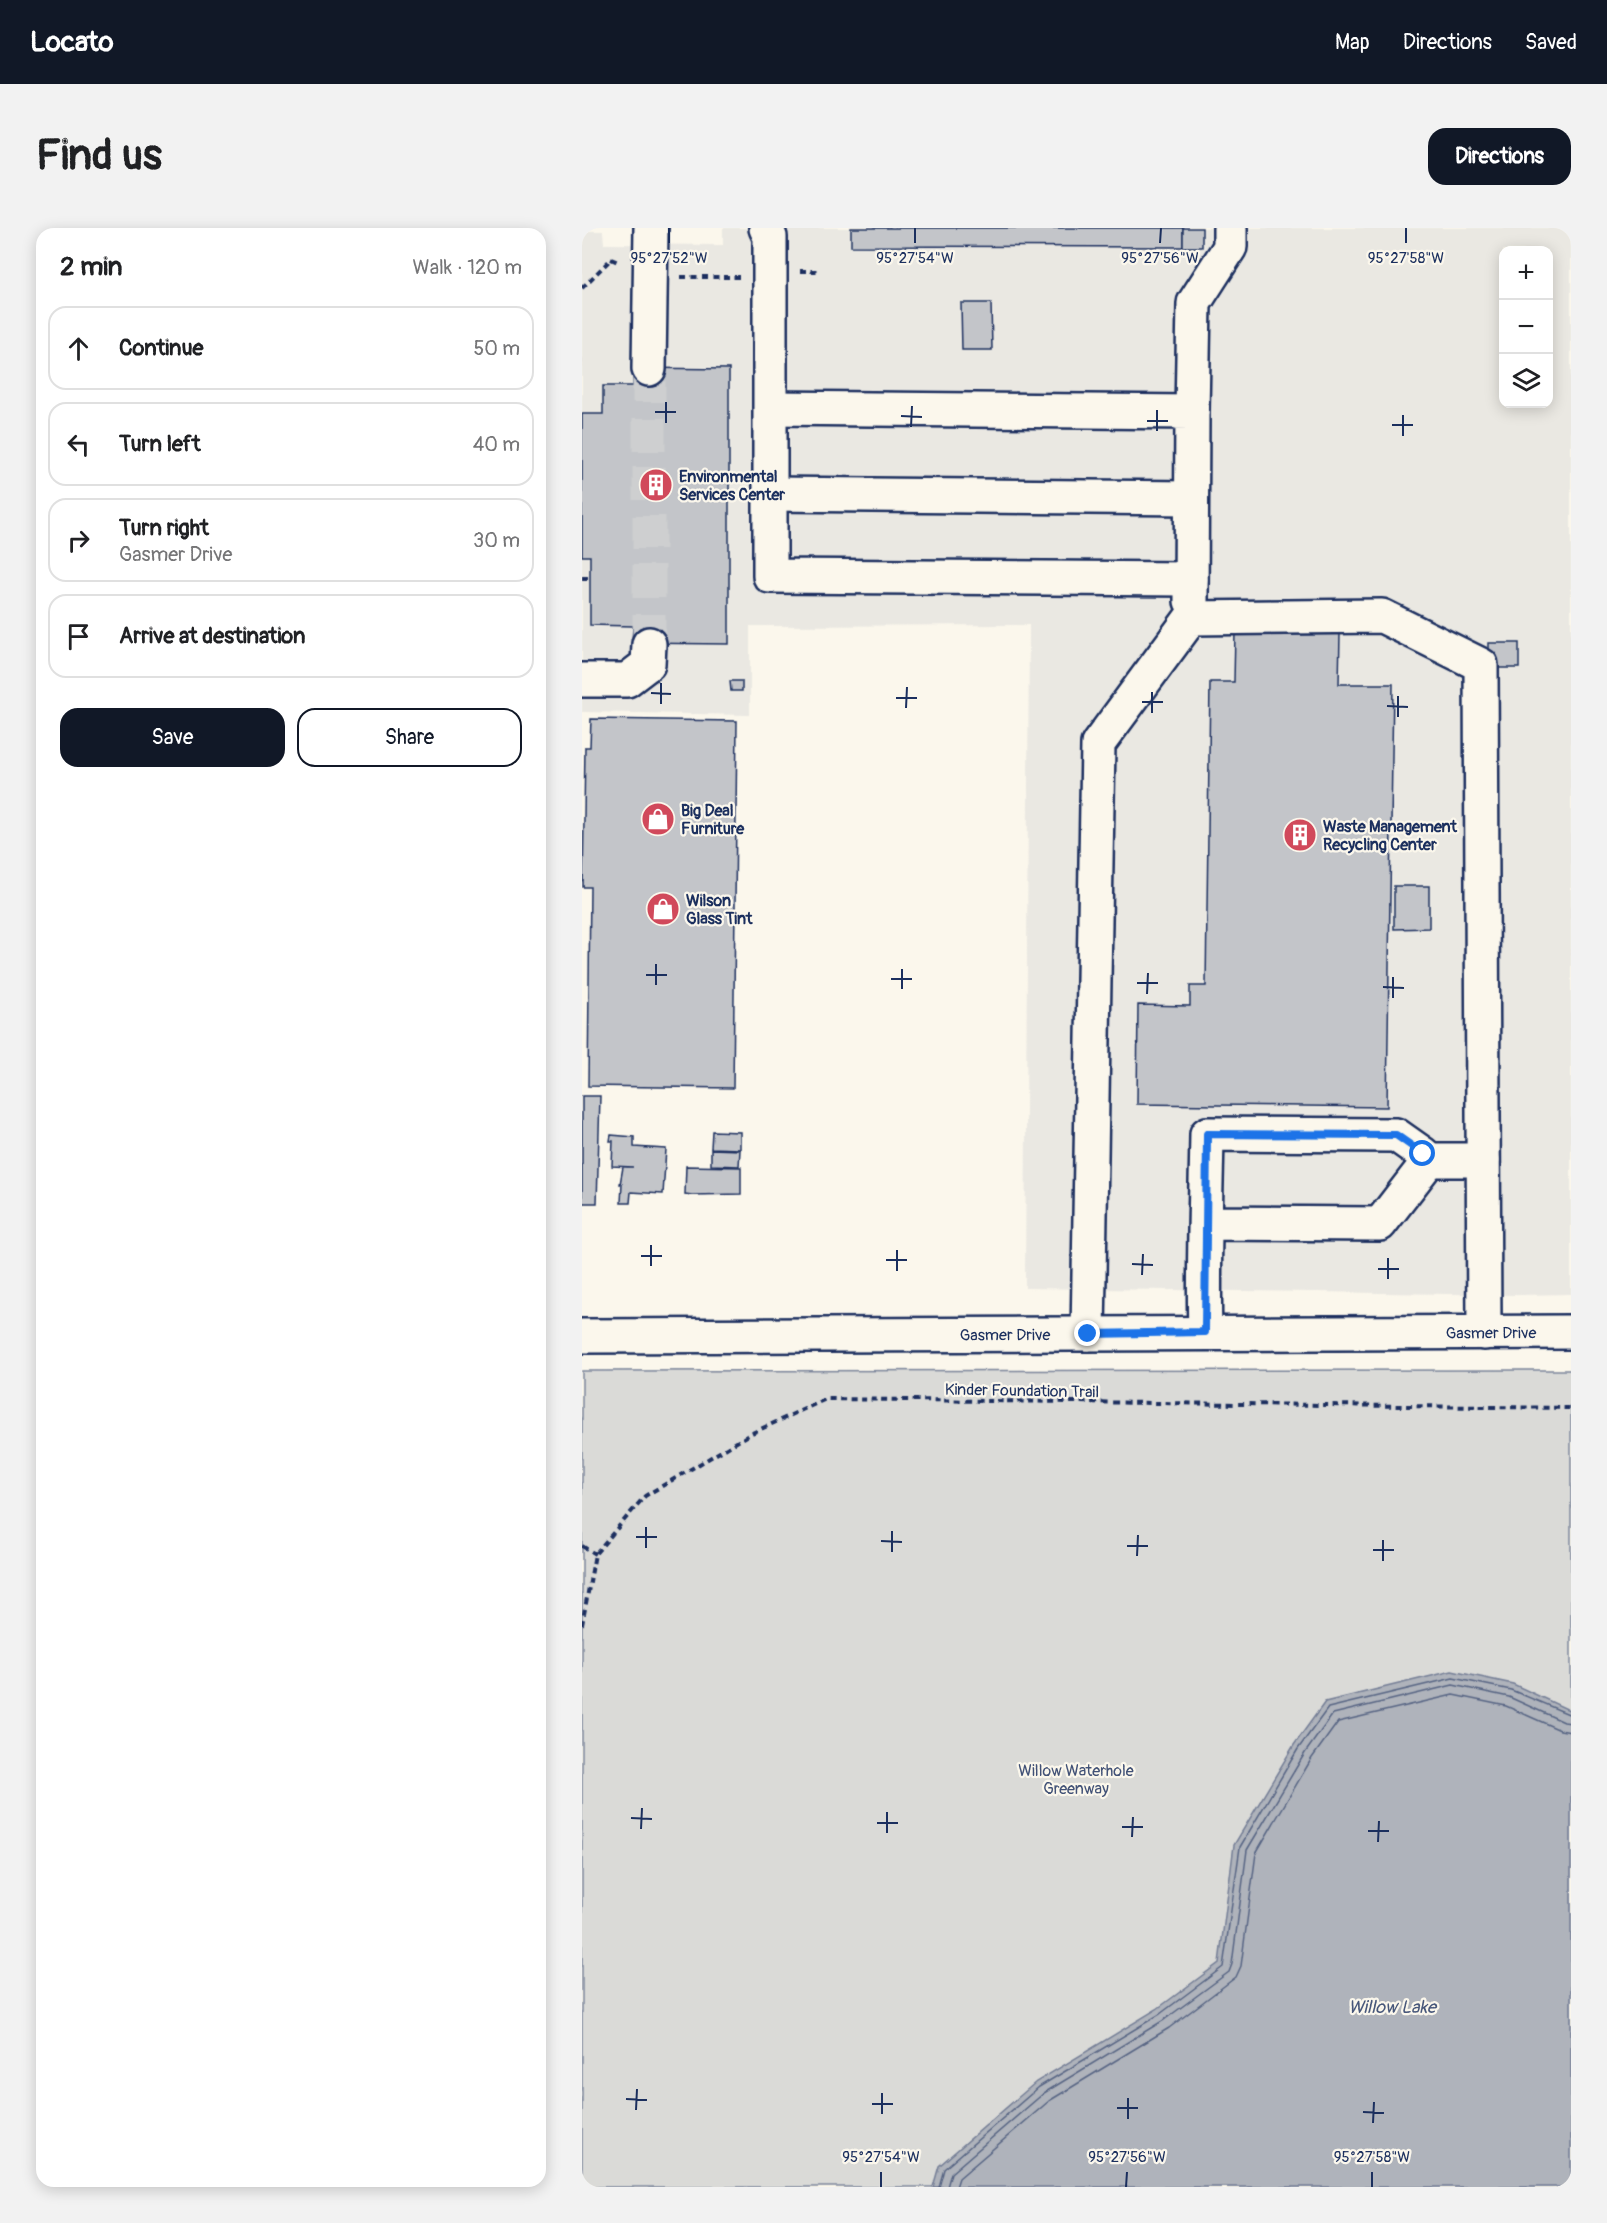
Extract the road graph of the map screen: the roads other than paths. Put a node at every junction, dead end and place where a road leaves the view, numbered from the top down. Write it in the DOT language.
graph roads {
  1 [pos="766,228"];
  2 [pos="1230,228"];
  3 [pos="651,255"];
  4 [pos="649,369"];
  5 [pos="771,408"];
  6 [pos="1192,412"];
  7 [pos="770,494"];
  8 [pos="1191,498"];
  9 [pos="1191,579"];
  10 [pos="1191,618"];
  11 [pos="649,644"];
  12 [pos="582,680"];
  13 [pos="1424,1160"];
  14 [pos="1483,1160"];
  15 [pos="1206,1222"];
  16 [pos="1205,1332"];
  17 [pos="1571,1332"];
  18 [pos="1484,1333"];
  19 [pos="1088,1334"];
  20 [pos="582,1336"];
  1 -- 5 [label="street"];
  2 -- 6 [label="street"];
  3 -- 4 [label="street"];
  5 -- 6 [label="street"];
  5 -- 7 [label="street"];
  6 -- 8 [label="street"];
  7 -- 8 [label="street"];
  7 -- 9 [label="street"];
  8 -- 9 [label="street"];
  9 -- 10 [label="street"];
  10 -- 14 [label="street"];
  10 -- 19 [label="street"];
  11 -- 12 [label="street"];
  13 -- 14 [label="street"];
  13 -- 15 [label="street"];
  13 -- 15 [label="street"];
  14 -- 18 [label="street"];
  15 -- 16 [label="street"];
  16 -- 18 [label="street, Gasmer Drive"];
  16 -- 19 [label="street, Gasmer Drive"];
  17 -- 18 [label="street, Gasmer Drive"];
  19 -- 20 [label="street, Gasmer Drive"];
}
